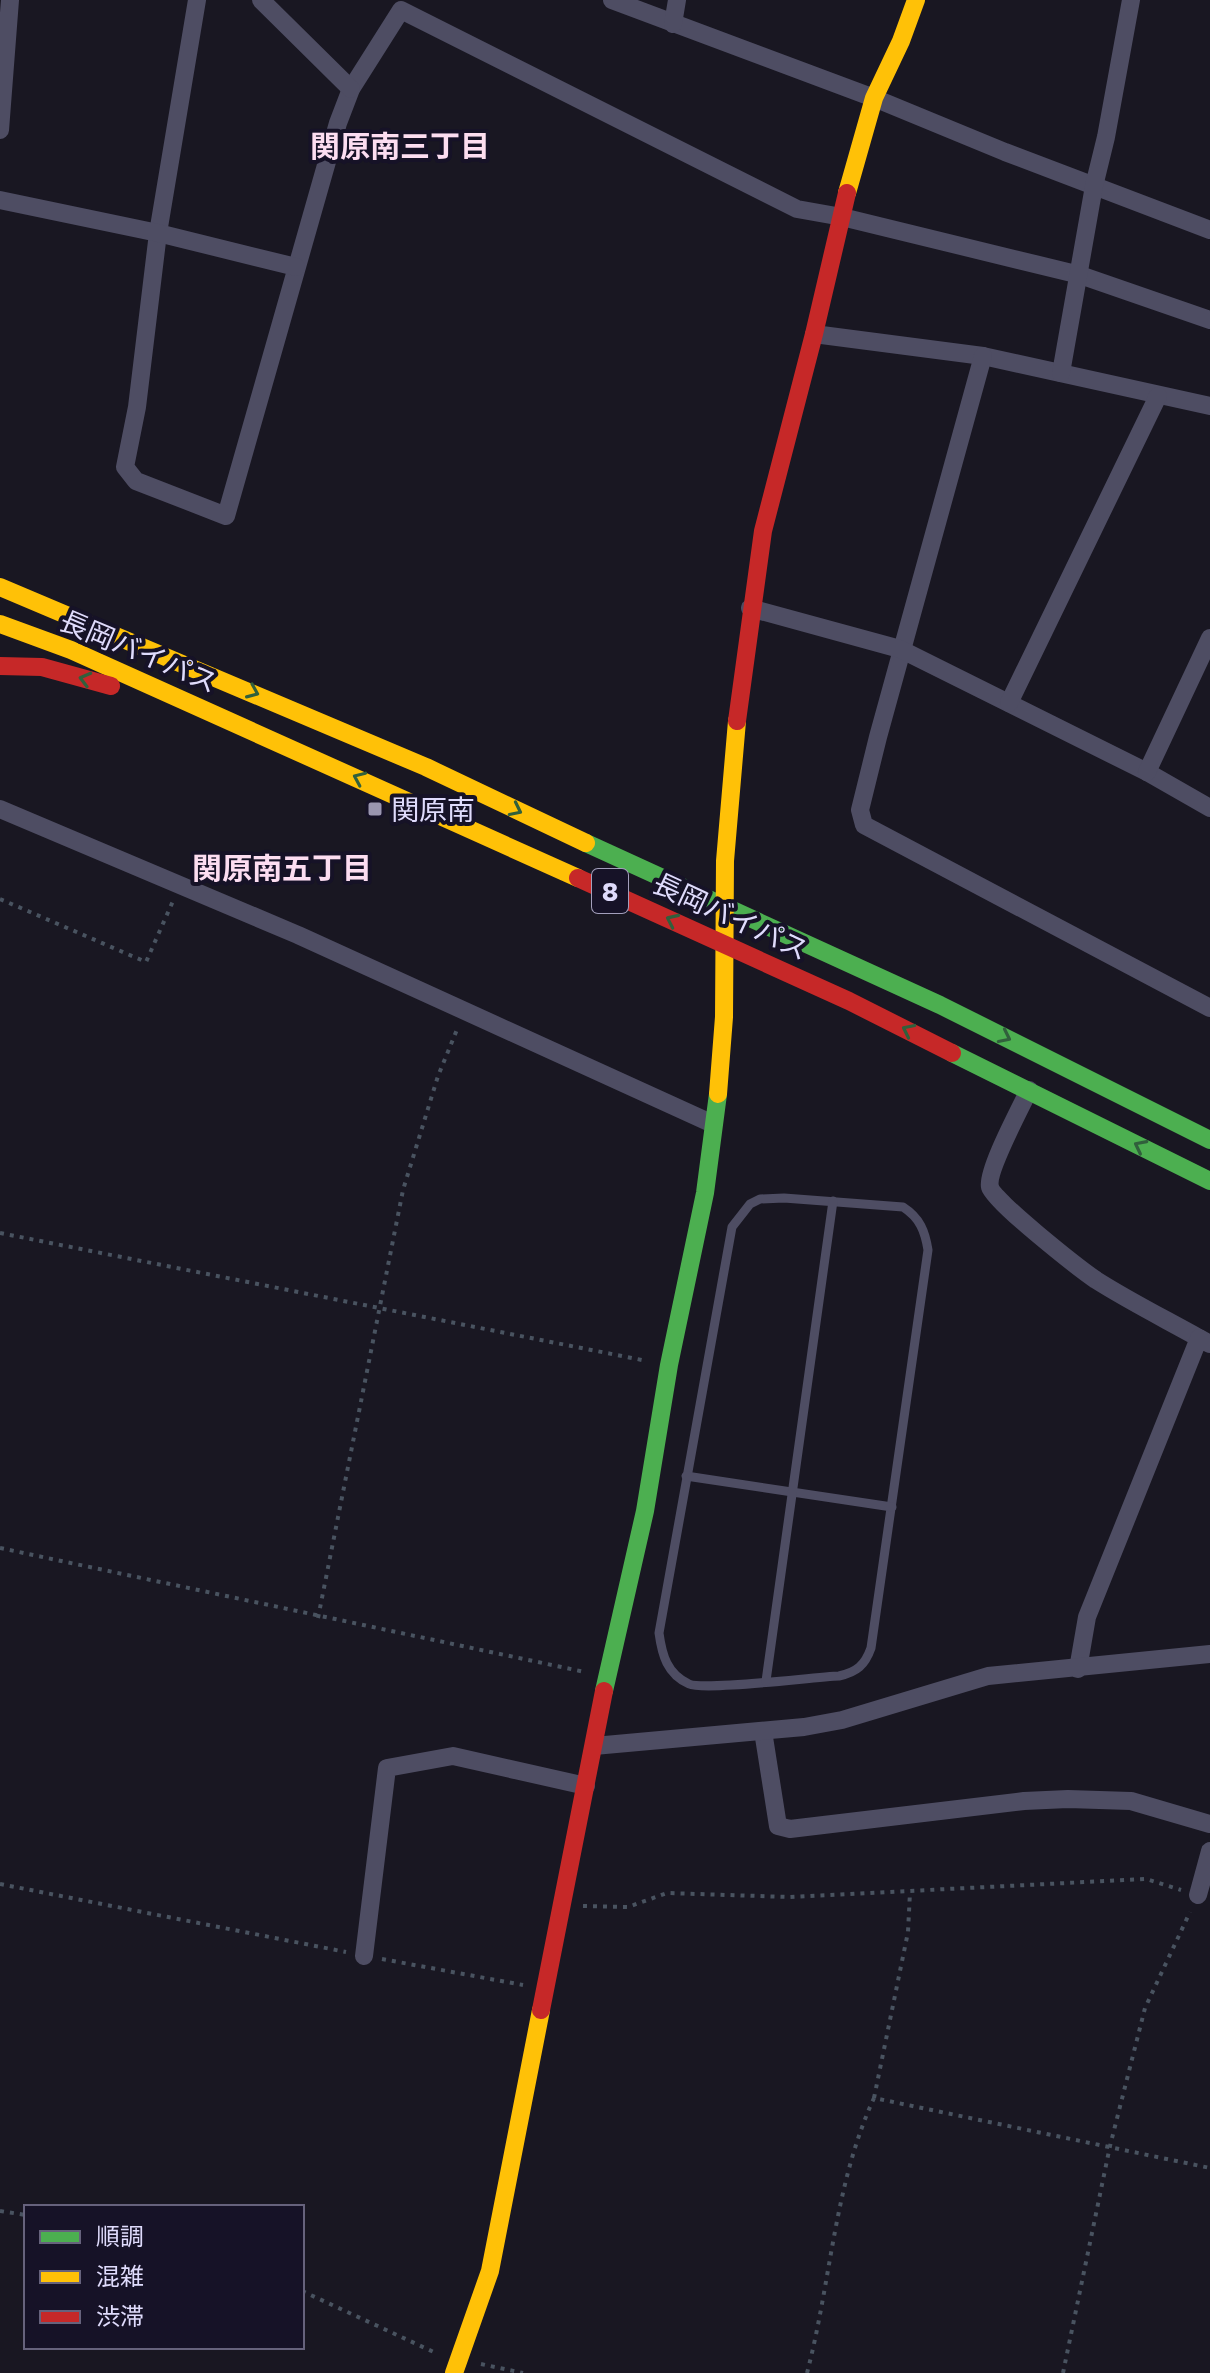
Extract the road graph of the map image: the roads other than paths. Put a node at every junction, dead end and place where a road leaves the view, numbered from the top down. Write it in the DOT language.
graph roads {
  1 [pos="10,0"];
  2 [pos="197,0"];
  3 [pos="261,0"];
  4 [pos="612,0"];
  5 [pos="677,0"];
  6 [pos="916,0"];
  7 [pos="1131,0"];
  8 [pos="673,24"];
  9 [pos="351,89"];
  10 [pos="874,98"];
  11 [pos="0,130"];
  12 [pos="1094,186"];
  13 [pos="0,200"];
  14 [pos="842,217"];
  15 [pos="1210,230"];
  16 [pos="158,233"];
  17 [pos="296,267"];
  18 [pos="1080,275"];
  19 [pos="1210,320"];
  20 [pos="814,334"];
  21 [pos="983,356"];
  22 [pos="1061,373"];
  23 [pos="1158,396"];
  24 [pos="1210,406"];
  25 [pos="0,587"];
  26 [pos="750,608"];
  27 [pos="0,624"];
  28 [pos="1210,638"];
  29 [pos="900,649"];
  30 [pos="0,666"];
  31 [pos="1009,703"];
  32 [pos="214,714"];
  33 [pos="1147,772"];
  34 [pos="1210,808"];
  35 [pos="0,809"];
  36 [pos="726,908"];
  37 [pos="725,945"];
  38 [pos="1210,1008"];
  39 [pos="1029,1090"];
  40 [pos="713,1124"];
  41 [pos="1210,1140"];
  42 [pos="1210,1181"];
  43 [pos="833,1201"];
  44 [pos="1204,1341"];
  45 [pos="686,1476"];
  46 [pos="794,1493"];
  47 [pos="892,1507"];
  48 [pos="1210,1654"];
  49 [pos="1078,1669"];
  50 [pos="766,1681"];
  51 [pos="763,1731"];
  52 [pos="594,1746"];
  53 [pos="586,1786"];
  54 [pos="1210,1824"];
  55 [pos="1210,1851"];
  56 [pos="1198,1895"];
  57 [pos="364,1956"];
  58 [pos="456,2366"];
  1 -- 11 [label="street"];
  2 -- 16 [label="street"];
  3 -- 9 [label="street"];
  4 -- 8 [label="street"];
  5 -- 8 [label="street"];
  6 -- 10 [label="main road"];
  7 -- 12 [label="street"];
  8 -- 10 [label="street"];
  9 -- 14 [label="street"];
  9 -- 17 [label="street"];
  10 -- 12 [label="street"];
  10 -- 14 [label="main road"];
  12 -- 15 [label="street"];
  12 -- 18 [label="street"];
  13 -- 16 [label="street"];
  14 -- 18 [label="street"];
  14 -- 20 [label="main road"];
  16 -- 17 [label="street"];
  16 -- 17 [label="street"];
  18 -- 19 [label="street"];
  18 -- 22 [label="street"];
  20 -- 21 [label="street"];
  20 -- 26 [label="main road"];
  21 -- 22 [label="street"];
  21 -- 29 [label="street"];
  22 -- 23 [label="street"];
  23 -- 24 [label="street"];
  23 -- 31 [label="street"];
  25 -- 36 [label="main road, 長岡バイパス / 8, one-way"];
  26 -- 29 [label="street"];
  26 -- 36 [label="main road"];
  27 -- 32 [label="main road, 長岡バイパス / 8"];
  28 -- 33 [label="street"];
  29 -- 31 [label="street"];
  29 -- 38 [label="street"];
  32 -- 30 [label="main road, one-way"];
  31 -- 33 [label="street"];
  37 -- 32 [label="main road, 長岡バイパス / 8, one-way"];
  33 -- 34 [label="street"];
  35 -- 40 [label="street"];
  36 -- 37 [label="main road"];
  36 -- 41 [label="main road, 長岡バイパス / 8, one-way"];
  39 -- 37 [label="main road, 長岡バイパス / 8, one-way"];
  37 -- 40 [label="main road"];
  42 -- 39 [label="main road, 長岡バイパス / 8, one-way"];
  39 -- 44 [label="street"];
  40 -- 52 [label="main road"];
  43 -- 45 [label="lane"];
  43 -- 46 [label="lane"];
  43 -- 47 [label="lane"];
  44 -- 49 [label="street"];
  45 -- 46 [label="lane"];
  45 -- 50 [label="lane"];
  46 -- 47 [label="lane"];
  46 -- 50 [label="lane"];
  47 -- 50 [label="lane"];
  48 -- 49 [label="street"];
  49 -- 51 [label="street"];
  51 -- 52 [label="street"];
  51 -- 54 [label="street"];
  52 -- 53 [label="main road"];
  53 -- 57 [label="street"];
  53 -- 58 [label="main road"];
  55 -- 56 [label="street"];
}
